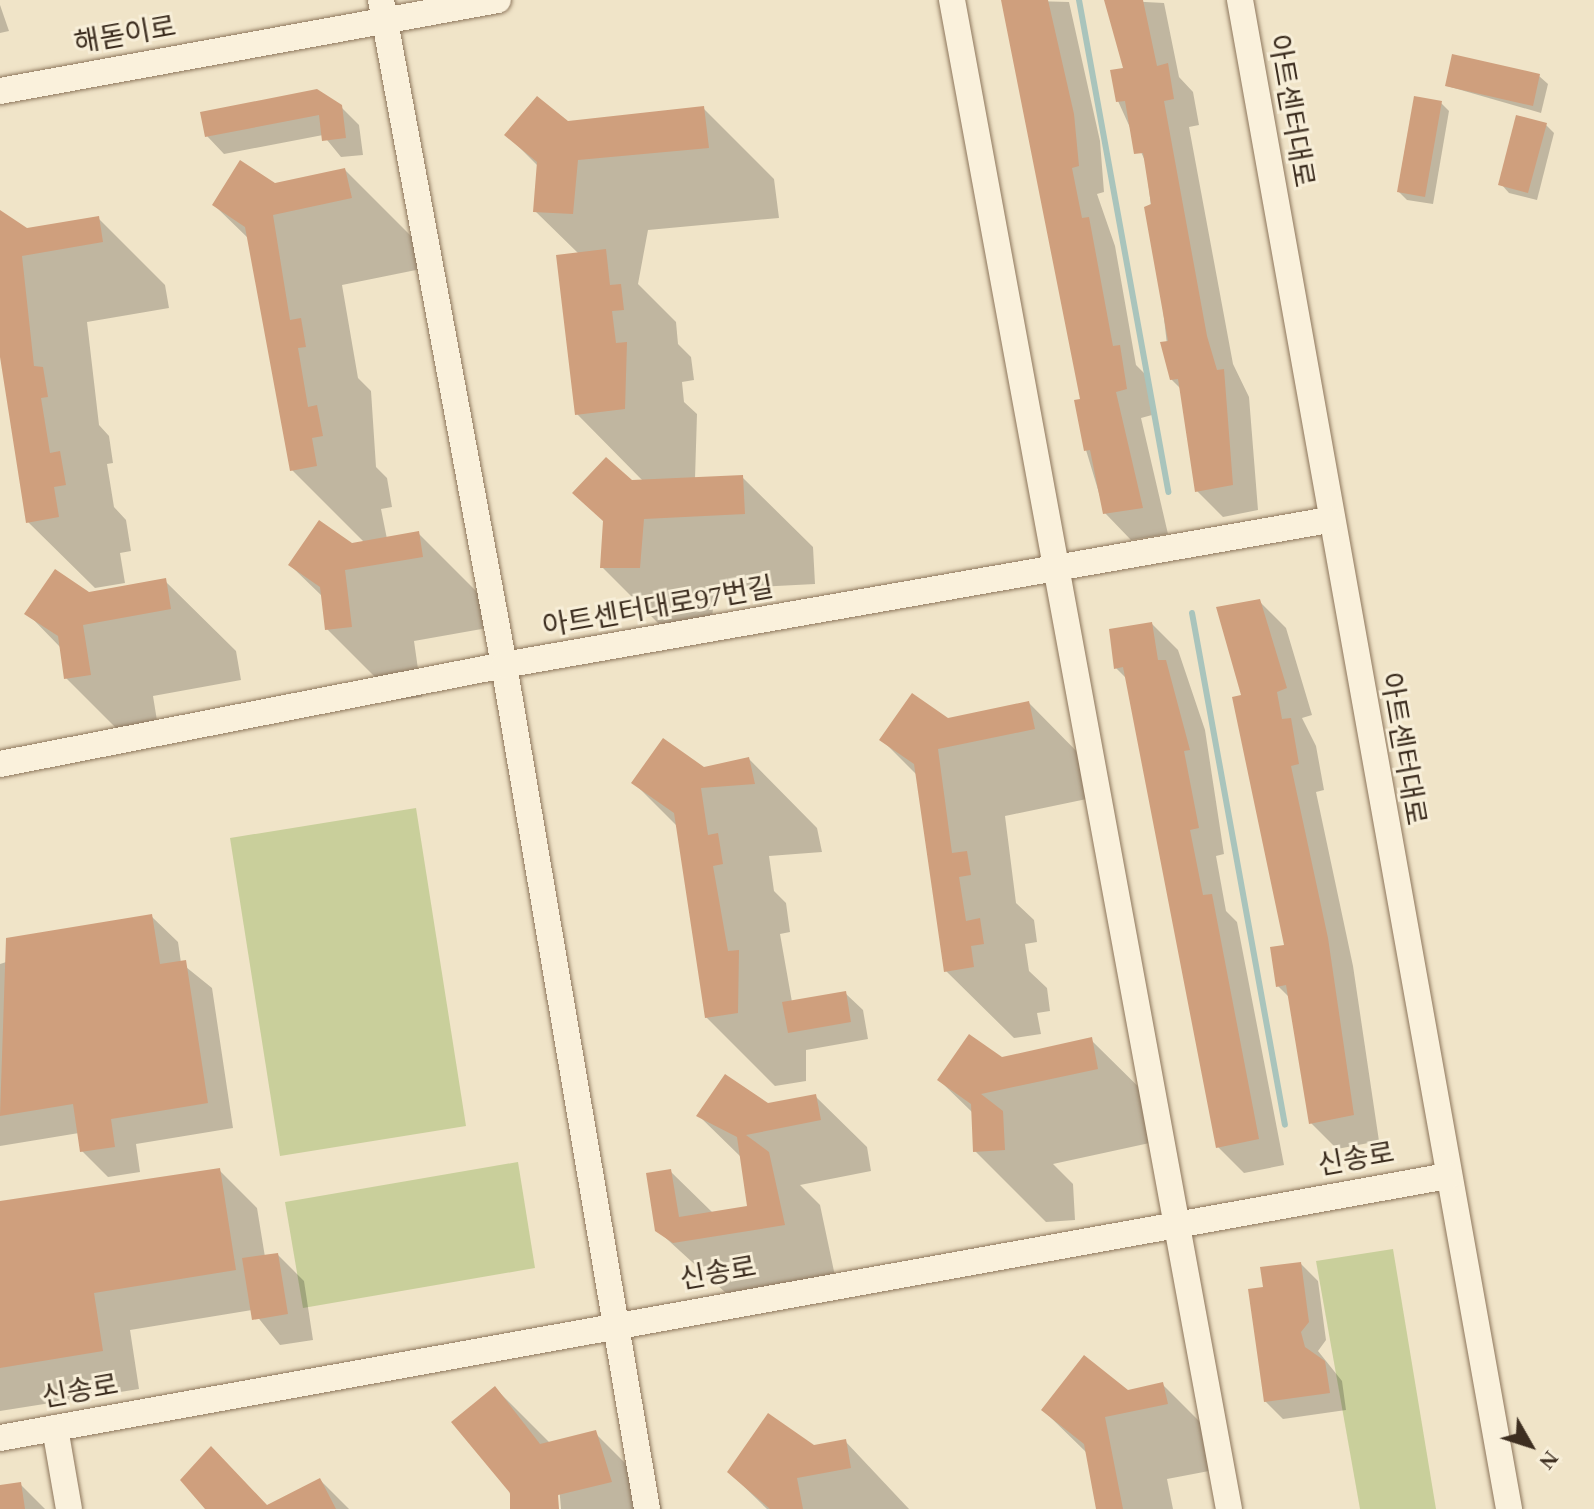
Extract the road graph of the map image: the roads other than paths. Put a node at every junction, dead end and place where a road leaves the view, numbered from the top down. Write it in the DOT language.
graph roads {
  1 [pos="498,0"];
  2 [pos="952,0"];
  3 [pos="1240,0"];
  4 [pos="383,10"];
  5 [pos="0,91"];
  6 [pos="1329,520"];
  7 [pos="1061,571"];
  8 [pos="504,665"];
  9 [pos="0,764"];
  10 [pos="1448,1176"];
  11 [pos="1176,1222"];
  12 [pos="616,1324"];
  13 [pos="55,1428"];
  14 [pos="0,1438"];
  15 [pos="69,1509"];
  16 [pos="647,1509"];
  17 [pos="1229,1509"];
  18 [pos="1509,1509"];
  1 -- 4 [label="street, 해돋이로"];
  2 -- 7 [label="street"];
  3 -- 6 [label="street, 아트센터대로"];
  4 -- 5 [label="street, 해돋이로"];
  4 -- 8 [label="street"];
  6 -- 7 [label="street, 아트센터대로97번길"];
  6 -- 10 [label="street, 아트센터대로"];
  7 -- 8 [label="street, 아트센터대로97번길"];
  7 -- 11 [label="street"];
  8 -- 9 [label="street, 아트센터대로97번길"];
  8 -- 12 [label="street"];
  10 -- 11 [label="street, 신송로"];
  10 -- 18 [label="street, 아트센터대로"];
  11 -- 12 [label="street, 신송로"];
  11 -- 17 [label="street"];
  12 -- 13 [label="street, 신송로"];
  12 -- 16 [label="street"];
  13 -- 14 [label="street, 신송로"];
  13 -- 15 [label="street"];
}
